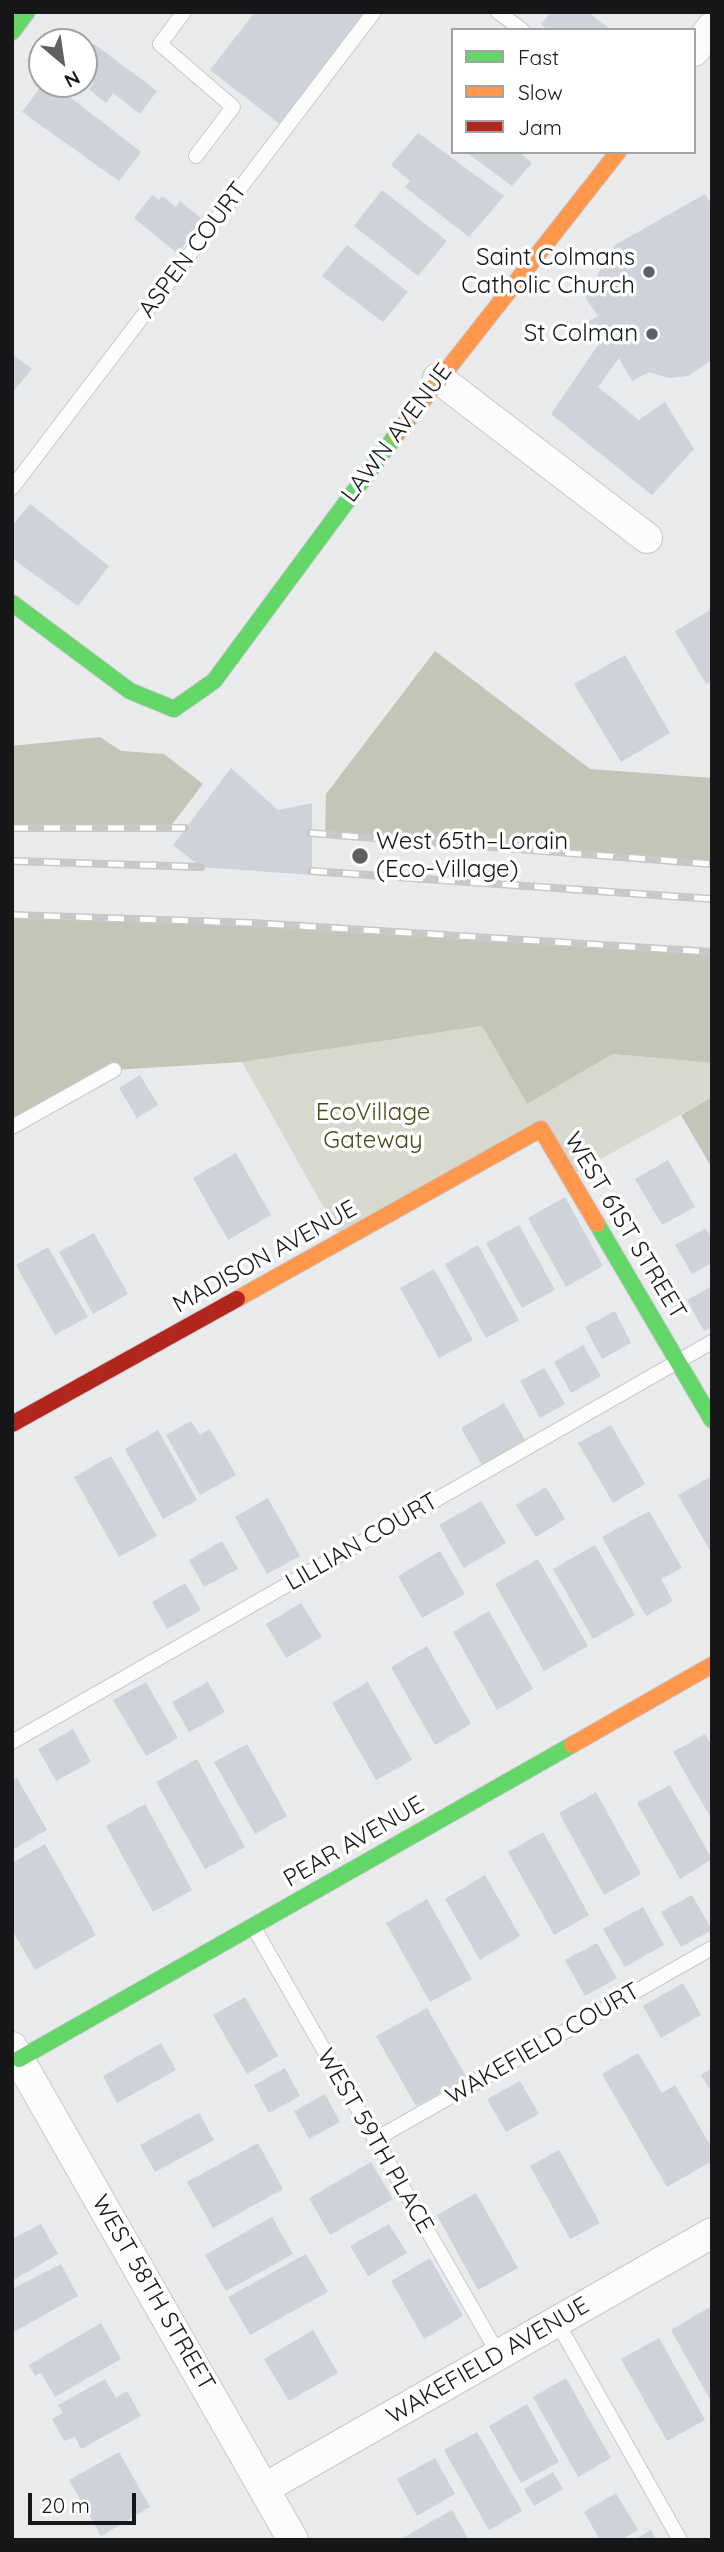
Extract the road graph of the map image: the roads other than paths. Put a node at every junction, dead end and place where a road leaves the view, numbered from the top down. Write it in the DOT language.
graph roads {
  1 [pos="27,12"];
  2 [pos="184,12"];
  3 [pos="374,12"];
  4 [pos="498,12"];
  5 [pos="712,27"];
  6 [pos="519,28"];
  7 [pos="12,32"];
  8 [pos="696,48"];
  9 [pos="616,154"];
  10 [pos="196,156"];
  11 [pos="438,378"];
  12 [pos="12,488"];
  13 [pos="647,538"];
  14 [pos="12,603"];
  15 [pos="114,1070"];
  16 [pos="12,1127"];
  17 [pos="541,1129"];
  18 [pos="712,1342"];
  19 [pos="678,1361"];
  20 [pos="712,1420"];
  21 [pos="12,1424"];
  22 [pos="712,1665"];
  23 [pos="12,1742"];
  24 [pos="253,1926"];
  25 [pos="712,1948"];
  26 [pos="16,2053"];
  27 [pos="374,2140"];
  28 [pos="712,2233"];
  29 [pos="557,2322"];
  30 [pos="499,2355"];
  31 [pos="265,2488"];
  32 [pos="293,2540"];
  33 [pos="680,2540"];
  1 -- 7 [label="street"];
  2 -- 10 [label="lane"];
  3 -- 12 [label="lane, ASPEN COURT"];
  4 -- 6 [label="lane"];
  5 -- 8 [label="street"];
  9 -- 11 [label="street, LAWN AVENUE"];
  11 -- 13 [label="street"];
  11 -- 14 [label="street, LAWN AVENUE"];
  15 -- 16 [label="lane"];
  17 -- 19 [label="street, WEST 61ST STREET"];
  17 -- 21 [label="street, MADISON AVENUE"];
  18 -- 19 [label="lane, LILLIAN COURT"];
  19 -- 20 [label="street, WEST 61ST STREET"];
  19 -- 23 [label="lane, LILLIAN COURT"];
  22 -- 24 [label="street, PEAR AVENUE"];
  24 -- 26 [label="street, PEAR AVENUE"];
  24 -- 27 [label="lane, WEST 59TH PLACE"];
  25 -- 27 [label="lane, WAKEFIELD COURT"];
  26 -- 31 [label="street, WEST 58TH STREET"];
  27 -- 30 [label="lane, WEST 59TH PLACE"];
  28 -- 29 [label="street, WAKEFIELD AVENUE"];
  29 -- 30 [label="street, WAKEFIELD AVENUE"];
  29 -- 33 [label="lane"];
  30 -- 31 [label="street, WAKEFIELD AVENUE"];
  31 -- 32 [label="street, WEST 58TH STREET"];
}
